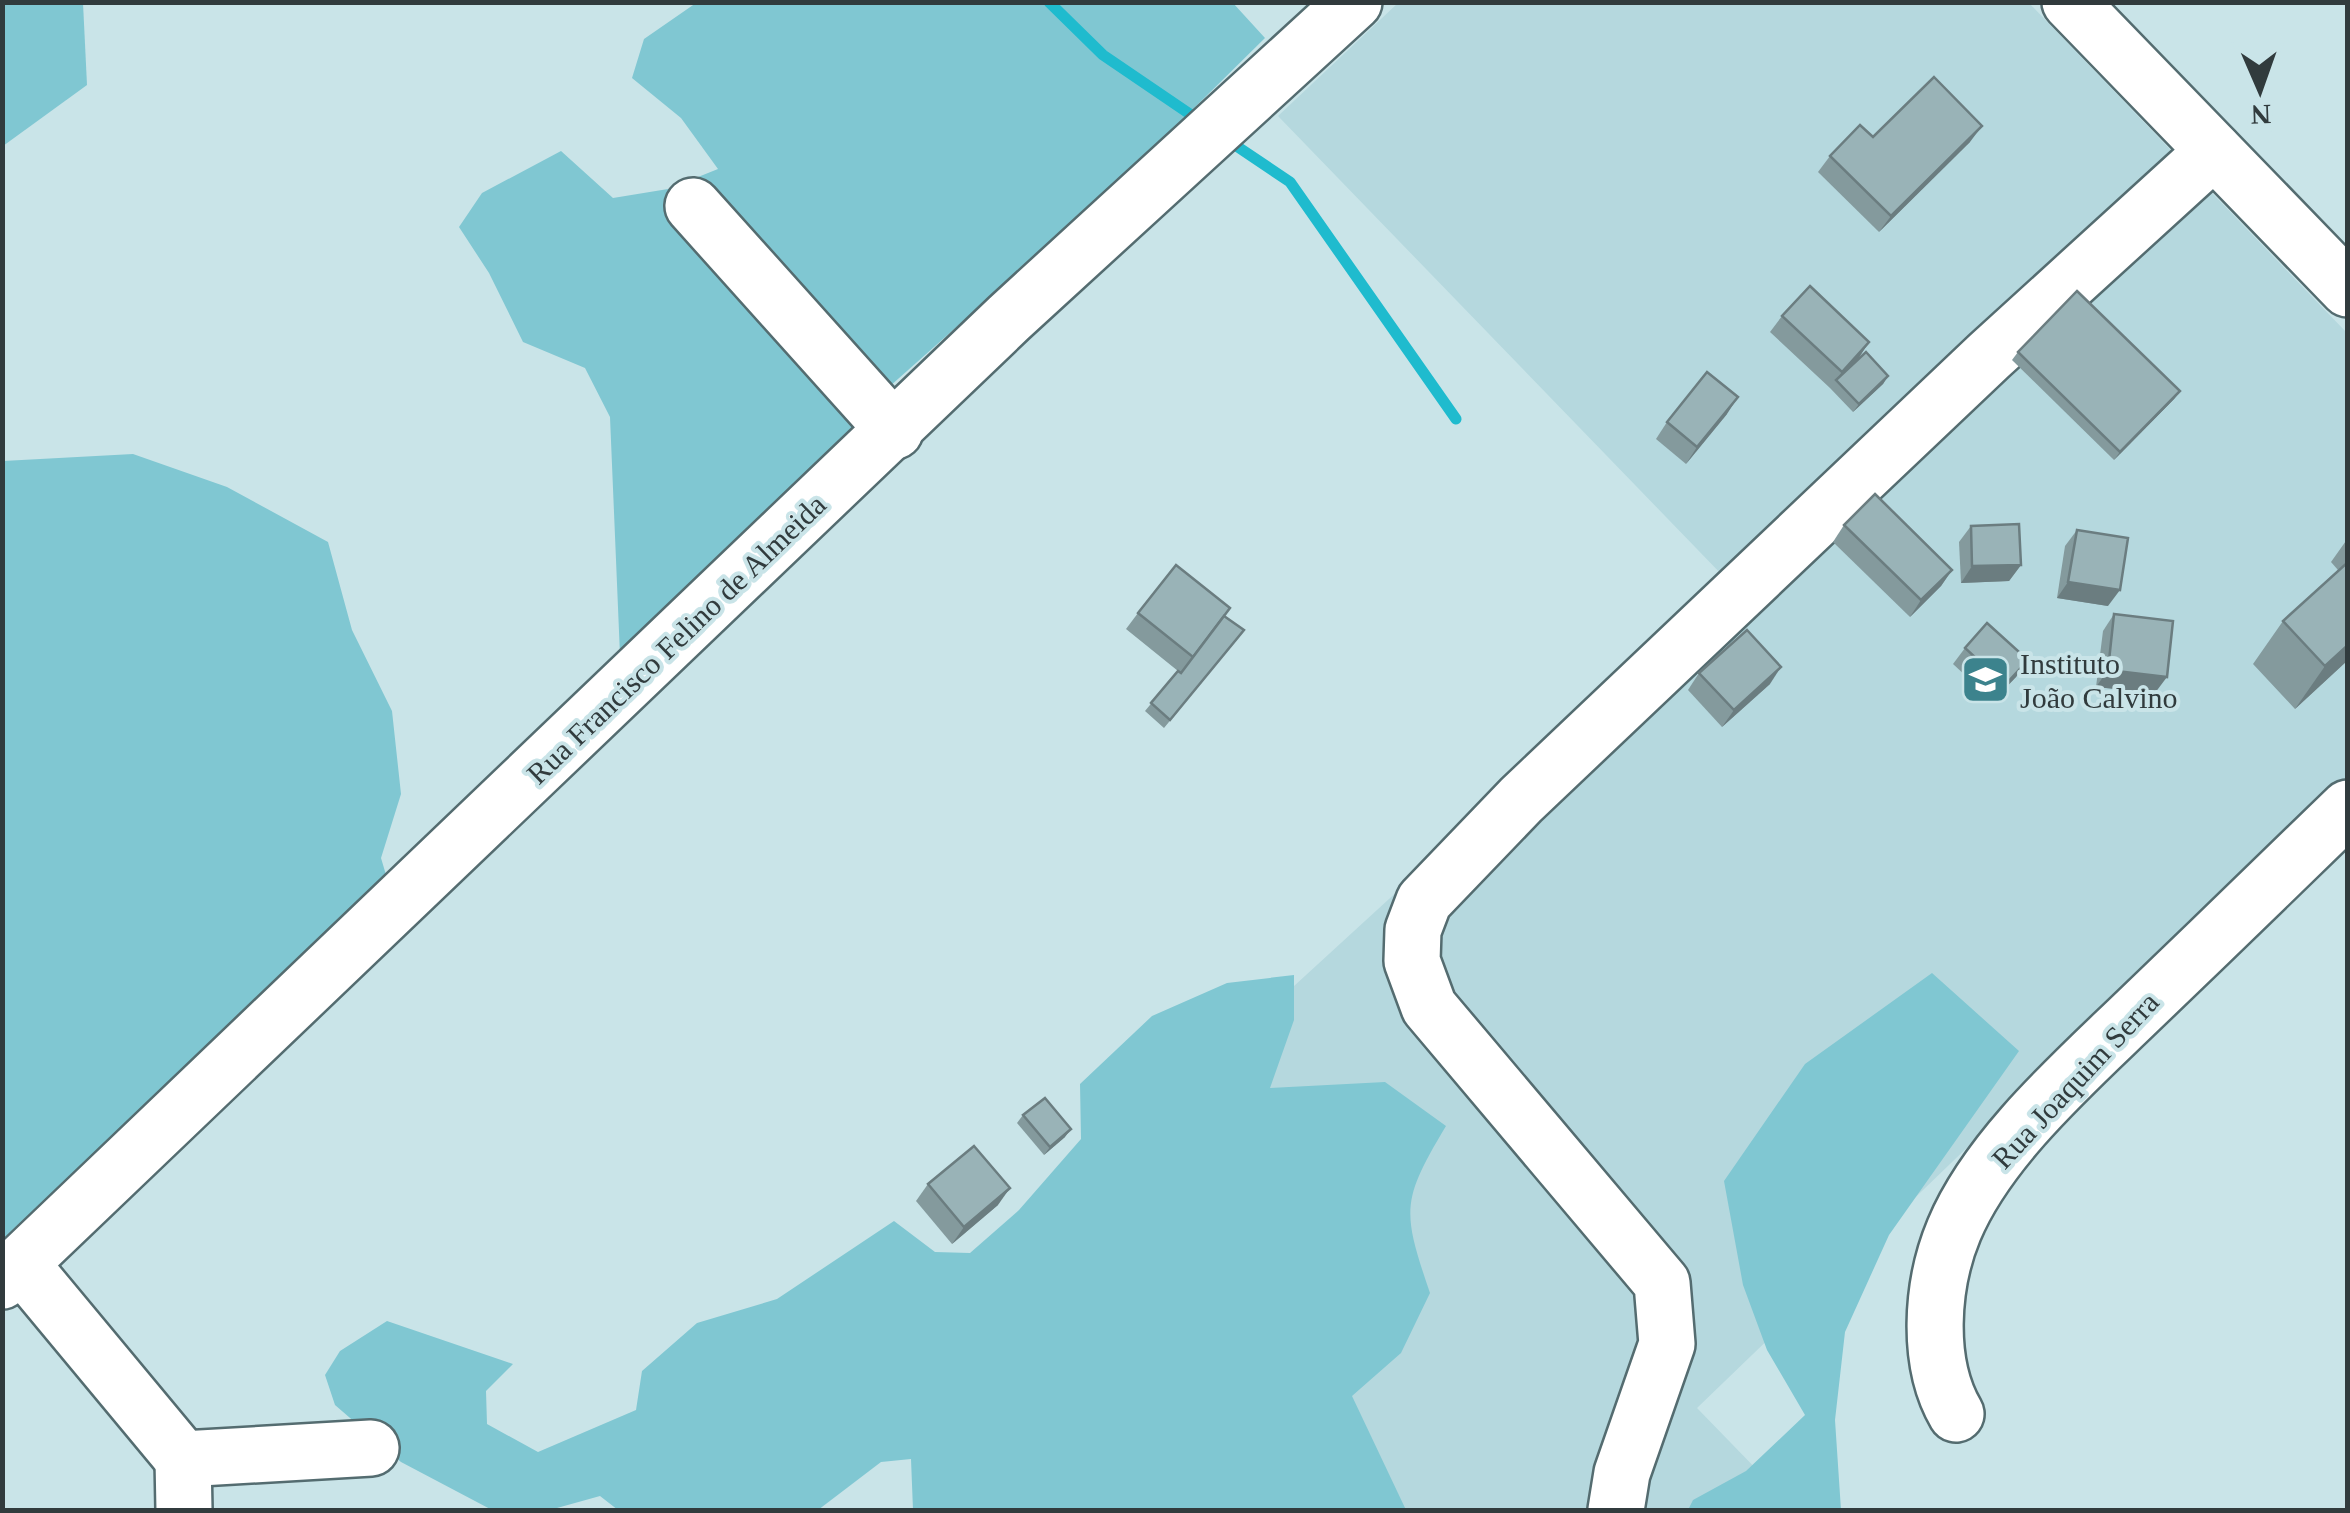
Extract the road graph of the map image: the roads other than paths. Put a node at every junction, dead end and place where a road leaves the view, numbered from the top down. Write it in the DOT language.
graph roads {
  1 [pos="1354,2"];
  2 [pos="2070,2"];
  3 [pos="2214,151"];
  4 [pos="694,206"];
  5 [pos="2348,289"];
  6 [pos="895,431"];
  7 [pos="2348,808"];
  8 [pos="12,1272"];
  9 [pos="1956,1414"];
  10 [pos="371,1448"];
  11 [pos="183,1484"];
  12 [pos="1616,1510"];
  1 -- 6 [label="street, Rua Francisco Felino de Almeida"];
  2 -- 3 [label="street"];
  3 -- 5 [label="street"];
  3 -- 12 [label="street"];
  4 -- 6 [label="street"];
  6 -- 8 [label="street, Rua Francisco Felino de Almeida"];
  7 -- 9 [label="street, Rua Joaquim Serra"];
  8 -- 11 [label="street"];
  10 -- 11 [label="street"];
}
